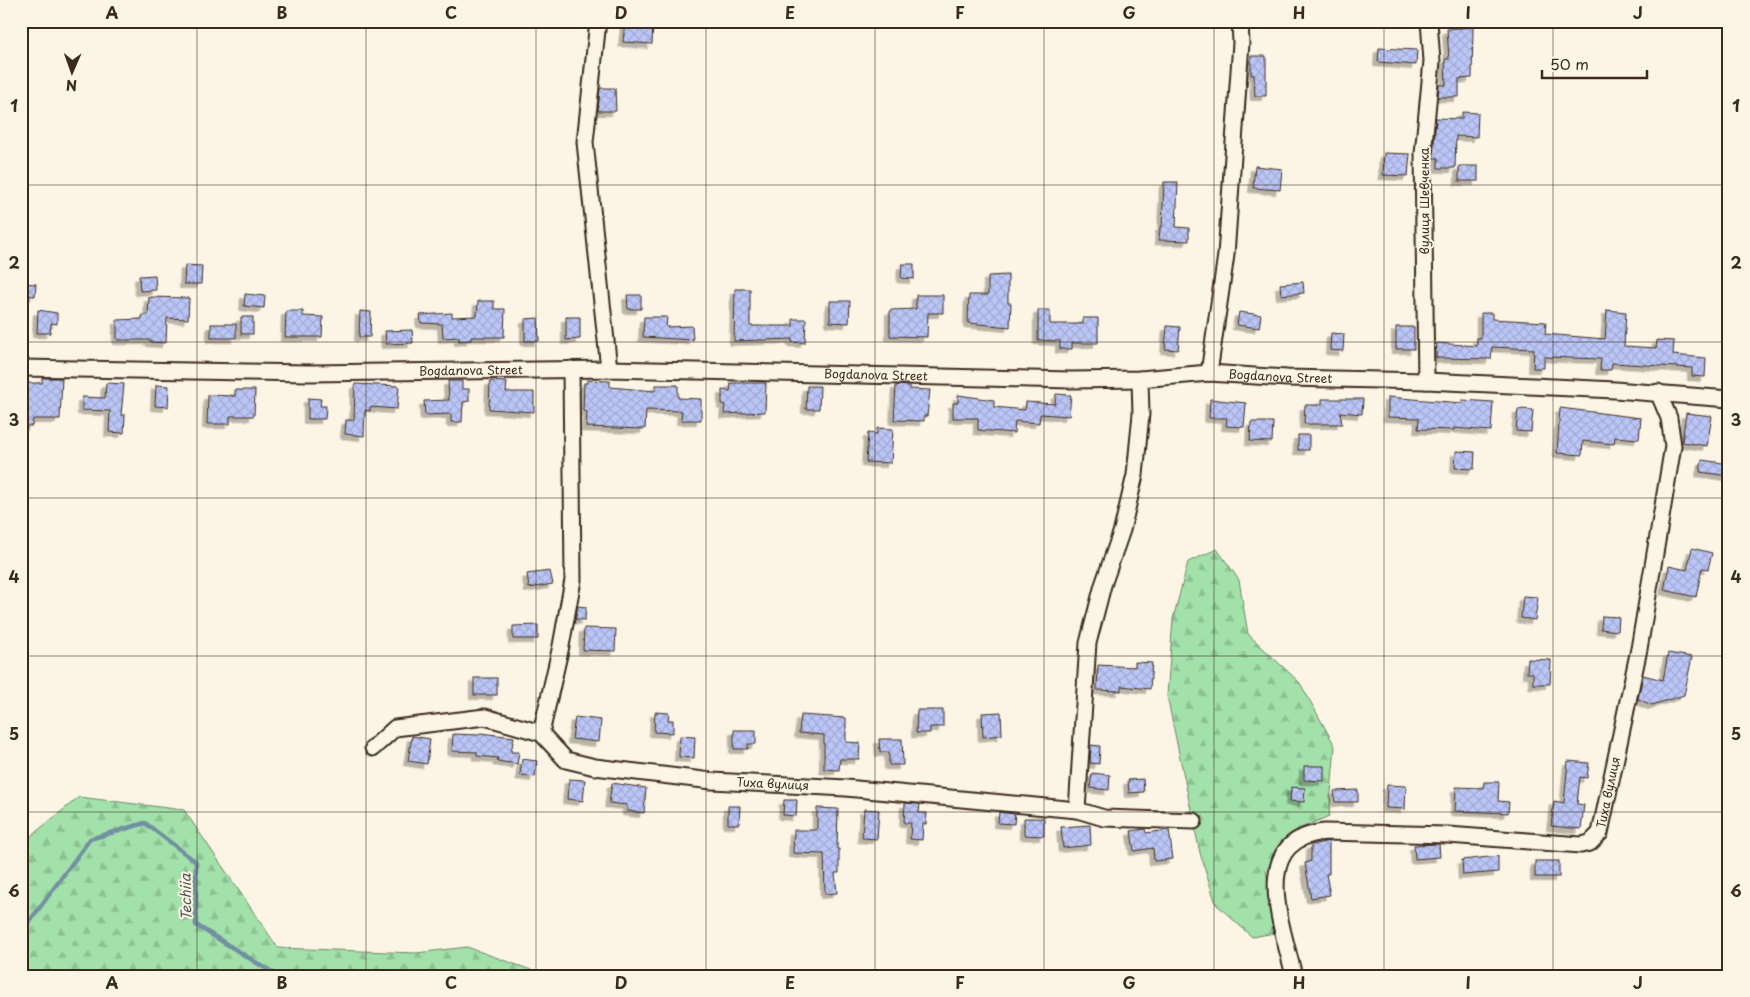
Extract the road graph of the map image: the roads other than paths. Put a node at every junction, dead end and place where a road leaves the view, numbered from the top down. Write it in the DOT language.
graph roads {
  1 [pos="598,21"];
  2 [pos="1240,21"];
  3 [pos="1429,21"];
  4 [pos="21,368"];
  5 [pos="571,369"];
  6 [pos="609,369"];
  7 [pos="1210,373"];
  8 [pos="1140,379"];
  9 [pos="1426,381"];
  10 [pos="1658,392"];
  11 [pos="1729,399"];
  12 [pos="541,733"];
  13 [pos="373,748"];
  14 [pos="1077,810"];
  15 [pos="1194,821"];
  16 [pos="1294,976"];
  1 -- 6 [label="street"];
  2 -- 7 [label="street"];
  3 -- 9 [label="street, вулиця Шевченка"];
  4 -- 5 [label="street, Bogdanova Street"];
  5 -- 6 [label="street, Bogdanova Street"];
  5 -- 12 [label="street"];
  6 -- 8 [label="street, Bogdanova Street"];
  7 -- 8 [label="street, Bogdanova Street"];
  7 -- 9 [label="street, Bogdanova Street"];
  8 -- 14 [label="street"];
  9 -- 10 [label="street, Bogdanova Street"];
  10 -- 11 [label="street, Bogdanova Street"];
  10 -- 16 [label="street, Тиха вулиця"];
  12 -- 13 [label="street"];
  12 -- 14 [label="street, Тиха вулиця"];
  14 -- 15 [label="street, Тиха вулиця"];
}
